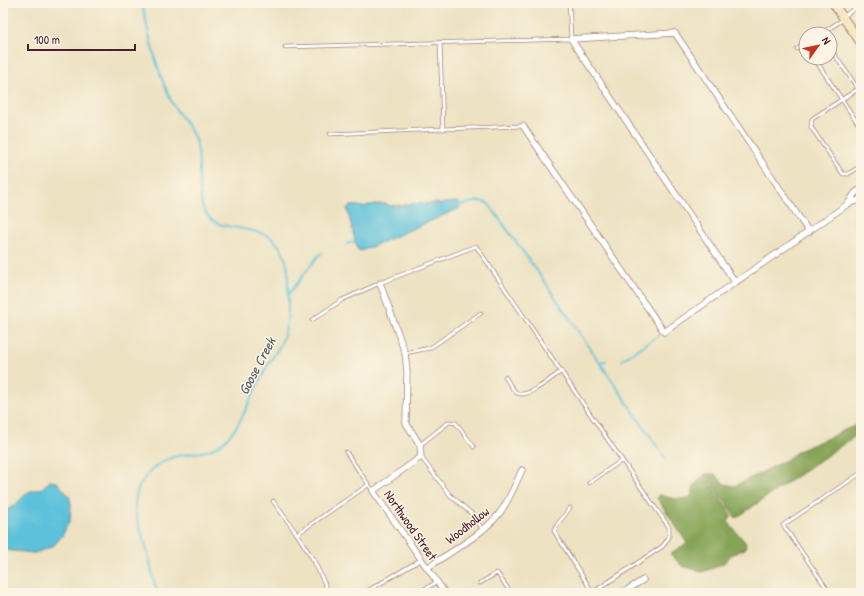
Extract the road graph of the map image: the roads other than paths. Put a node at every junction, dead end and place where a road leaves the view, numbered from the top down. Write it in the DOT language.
graph roads {
  1 [pos="568,3"];
  2 [pos="833,3"];
  3 [pos="861,4"];
  4 [pos="843,18"];
  5 [pos="832,26"];
  6 [pos="571,38"];
  7 [pos="440,42"];
  8 [pos="861,43"];
  9 [pos="285,47"];
  10 [pos="838,59"];
  11 [pos="819,66"];
  12 [pos="860,88"];
  13 [pos="861,93"];
  14 [pos="842,100"];
  15 [pos="523,126"];
  16 [pos="443,128"];
  17 [pos="861,128"];
  18 [pos="330,134"];
  19 [pos="861,166"];
  20 [pos="861,189"];
  21 [pos="861,200"];
  22 [pos="848,204"];
  23 [pos="809,232"];
  24 [pos="735,282"];
  25 [pos="380,283"];
  26 [pos="481,313"];
  27 [pos="312,320"];
  28 [pos="405,353"];
  29 [pos="562,371"];
  30 [pos="505,377"];
  31 [pos="420,445"];
  32 [pos="474,447"];
  33 [pos="346,452"];
  34 [pos="421,457"];
  35 [pos="621,460"];
  36 [pos="522,470"];
  37 [pos="861,473"];
  38 [pos="589,483"];
  39 [pos="368,485"];
  40 [pos="373,491"];
  41 [pos="273,500"];
  42 [pos="570,508"];
  43 [pos="482,530"];
  44 [pos="297,534"];
  45 [pos="422,559"];
  46 [pos="428,568"];
  47 [pos="643,580"];
  48 [pos="437,582"];
  49 [pos="480,583"];
  50 [pos="329,593"];
  51 [pos="364,593"];
  52 [pos="418,593"];
  53 [pos="445,593"];
  54 [pos="511,593"];
  55 [pos="593,593"];
  56 [pos="622,593"];
  57 [pos="830,593"];
  1 -- 6 [label="lane"];
  2 -- 4 [label="main road"];
  3 -- 4 [label="lane"];
  4 -- 5 [label="lane"];
  4 -- 8 [label="main road"];
  6 -- 7 [label="lane"];
  6 -- 23 [label="street"];
  6 -- 24 [label="street"];
  7 -- 9 [label="lane"];
  7 -- 16 [label="lane"];
  10 -- 12 [label="lane"];
  11 -- 14 [label="lane"];
  12 -- 13 [label="lane"];
  12 -- 14 [label="lane"];
  14 -- 17 [label="lane"];
  14 -- 19 [label="lane"];
  15 -- 16 [label="lane"];
  15 -- 24 [label="street"];
  16 -- 18 [label="lane"];
  20 -- 22 [label="street"];
  21 -- 22 [label="street"];
  22 -- 23 [label="street"];
  23 -- 24 [label="street"];
  25 -- 27 [label="lane"];
  25 -- 28 [label="street"];
  25 -- 29 [label="lane"];
  26 -- 28 [label="lane"];
  28 -- 31 [label="street"];
  29 -- 30 [label="lane"];
  29 -- 35 [label="lane"];
  31 -- 32 [label="lane"];
  31 -- 34 [label="street"];
  33 -- 39 [label="lane"];
  34 -- 40 [label="street, Northwood Street"];
  34 -- 43 [label="lane"];
  35 -- 38 [label="lane"];
  35 -- 55 [label="lane"];
  36 -- 43 [label="street, Woodhollow"];
  37 -- 57 [label="lane"];
  39 -- 40 [label="lane"];
  39 -- 44 [label="lane"];
  40 -- 45 [label="street, Northwood Street"];
  41 -- 44 [label="lane"];
  42 -- 55 [label="lane"];
  43 -- 46 [label="street, Woodhollow"];
  44 -- 50 [label="lane"];
  45 -- 46 [label="street, Northwood Street"];
  45 -- 51 [label="lane"];
  46 -- 48 [label="street, Northwood Street"];
  47 -- 56 [label="street"];
  48 -- 52 [label="lane"];
  48 -- 53 [label="street, Northwood Street"];
  49 -- 54 [label="lane"];
}
